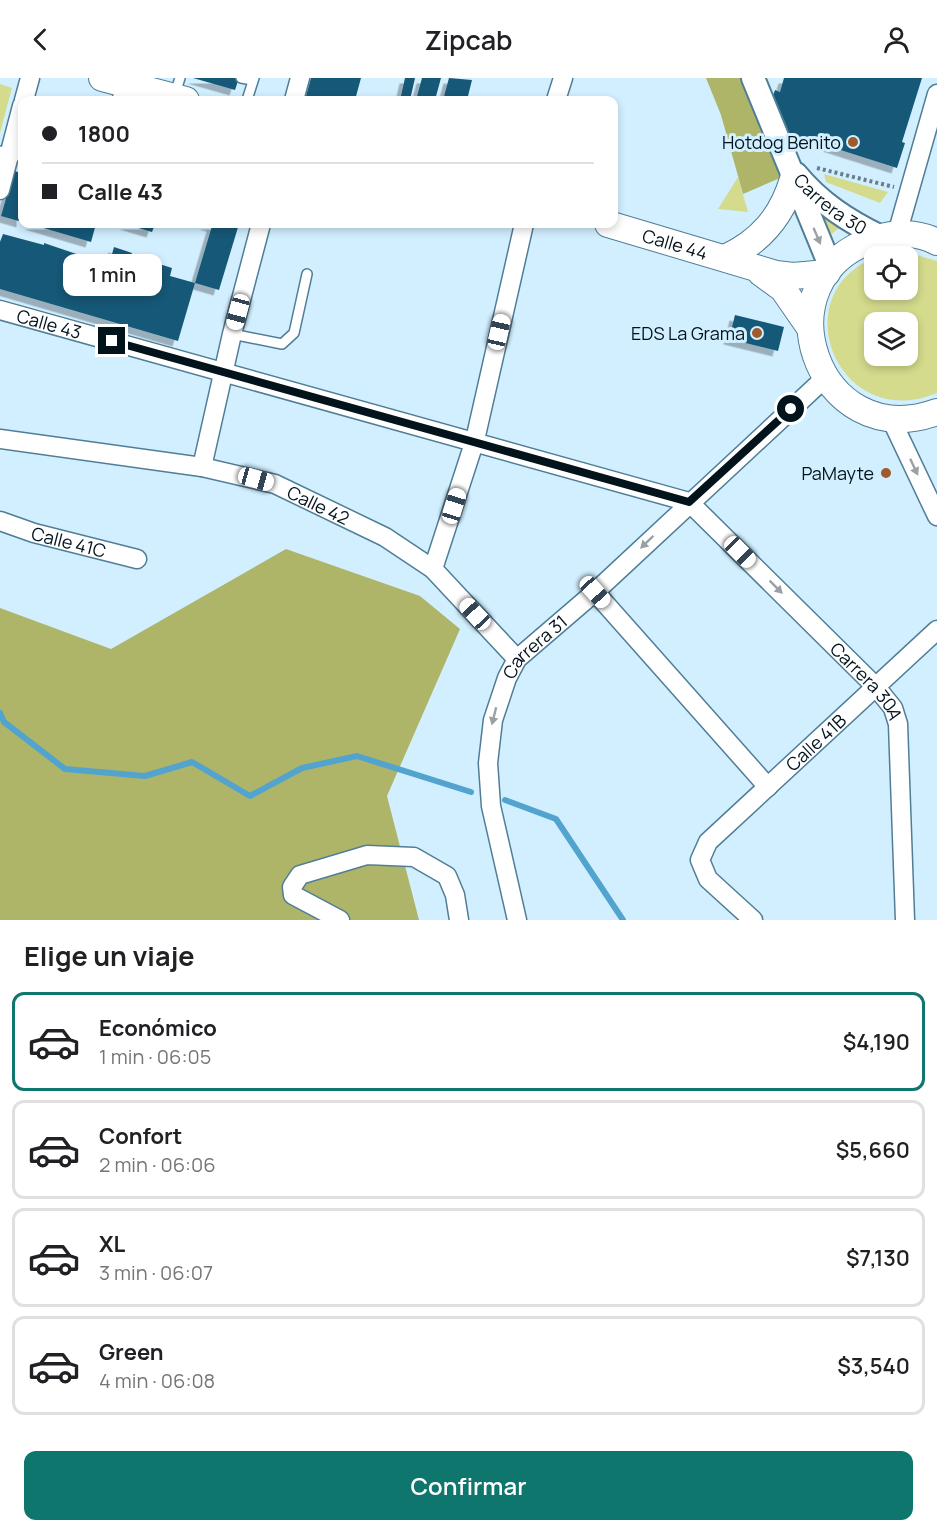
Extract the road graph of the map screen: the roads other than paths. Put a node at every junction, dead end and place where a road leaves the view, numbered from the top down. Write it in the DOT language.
graph roads {
  1 [pos="30,78"];
  2 [pos="241,78"];
  3 [pos="300,78"];
  4 [pos="563,78"];
  5 [pos="753,78"];
  6 [pos="253,79"];
  7 [pos="116,85"];
  8 [pos="180,92"];
  9 [pos="937,94"];
  10 [pos="25,96"];
  11 [pos="248,96"];
  12 [pos="295,96"];
  13 [pos="557,96"];
  14 [pos="18,123"];
  15 [pos="11,154"];
  16 [pos="797,170"];
  17 [pos="0,190"];
  18 [pos="618,227"];
  19 [pos="260,228"];
  20 [pos="523,228"];
  21 [pos="889,235"];
  22 [pos="935,239"];
  23 [pos="734,262"];
  24 [pos="829,270"];
  25 [pos="307,274"];
  26 [pos="0,310"];
  27 [pos="810,328"];
  28 [pos="232,334"];
  29 [pos="224,371"];
  30 [pos="825,378"];
  31 [pos="932,418"];
  32 [pos="891,419"];
  33 [pos="0,439"];
  34 [pos="475,440"];
  35 [pos="202,467"];
  36 [pos="689,502"];
  37 [pos="937,516"];
  38 [pos="0,521"];
  39 [pos="137,558"];
  40 [pos="434,569"];
  41 [pos="595,592"];
  42 [pos="937,630"];
  43 [pos="517,659"];
  44 [pos="876,687"];
  45 [pos="768,787"];
  46 [pos="340,920"];
  47 [pos="459,920"];
  48 [pos="517,920"];
  49 [pos="753,920"];
  50 [pos="905,920"];
  1 -- 10 [label="street"];
  2 -- 6 [label="lane"];
  3 -- 12 [label="street"];
  4 -- 13 [label="street"];
  5 -- 16 [label="street, Carrera 30"];
  6 -- 11 [label="lane"];
  7 -- 8 [label="main road"];
  9 -- 21 [label="street"];
  14 -- 15 [label="street"];
  15 -- 17 [label="street"];
  16 -- 21 [label="street, Carrera 30"];
  16 -- 23 [label="main road"];
  16 -- 24 [label="street, Carrera 30, one-way"];
  18 -- 23 [label="main road, Calle 44"];
  19 -- 28 [label="street"];
  20 -- 34 [label="street"];
  21 -- 22 [label="main road"];
  21 -- 24 [label="main road"];
  23 -- 24 [label="main road, Calle 44"];
  23 -- 27 [label="main road, Calle 44"];
  24 -- 27 [label="main road"];
  25 -- 28 [label="lane"];
  26 -- 29 [label="street, Calle 43"];
  27 -- 30 [label="main road"];
  28 -- 29 [label="street"];
  29 -- 34 [label="street, Calle 43"];
  29 -- 35 [label="street"];
  30 -- 32 [label="main road"];
  30 -- 36 [label="street, Carrera 31"];
  31 -- 32 [label="main road"];
  32 -- 37 [label="street, one-way"];
  33 -- 35 [label="street, Calle 42"];
  34 -- 36 [label="street, Calle 43"];
  34 -- 40 [label="street"];
  35 -- 40 [label="street, Calle 42"];
  36 -- 41 [label="street, Carrera 31, one-way"];
  36 -- 44 [label="street, Carrera 30A, one-way"];
  38 -- 39 [label="street, Calle 41C"];
  40 -- 43 [label="street, Calle 42"];
  41 -- 43 [label="street, Carrera 31"];
  41 -- 45 [label="street"];
  42 -- 44 [label="street, Calle 41B"];
  43 -- 48 [label="street, Carrera 31, one-way"];
  44 -- 45 [label="street, Calle 41B"];
  44 -- 50 [label="street, Carrera 30A"];
  45 -- 49 [label="street, Calle 41B"];
  46 -- 47 [label="street"];
}
